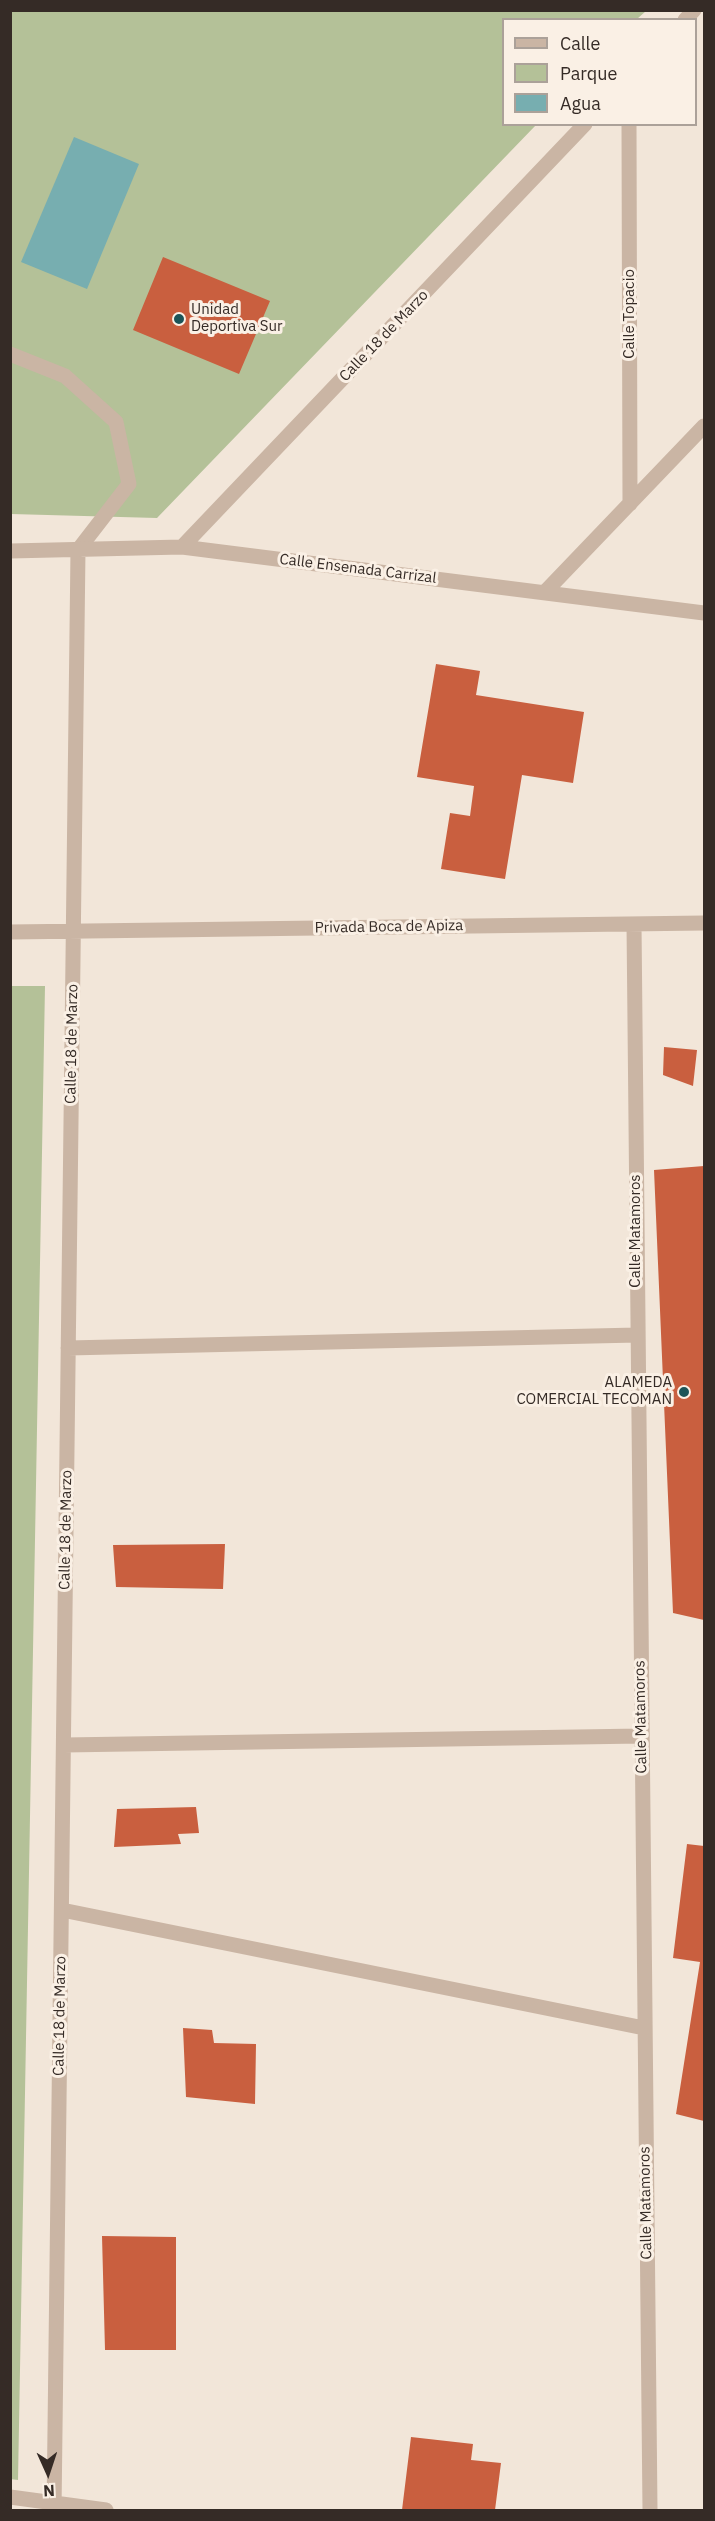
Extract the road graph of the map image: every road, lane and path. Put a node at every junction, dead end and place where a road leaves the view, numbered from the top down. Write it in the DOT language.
graph roads {
  1 [pos="583,126"];
  2 [pos="629,126"];
  3 [pos="10,354"];
  4 [pos="705,426"];
  5 [pos="630,504"];
  6 [pos="183,547"];
  7 [pos="78,550"];
  8 [pos="10,551"];
  9 [pos="545,592"];
  10 [pos="705,613"];
  11 [pos="705,923"];
  12 [pos="634,924"];
  13 [pos="74,931"];
  14 [pos="10,932"];
  15 [pos="637,1335"];
  16 [pos="68,1348"];
  17 [pos="641,1736"];
  18 [pos="64,1745"];
  19 [pos="62,1910"];
  20 [pos="644,2028"];
  21 [pos="10,2496"];
  22 [pos="54,2507"];
  23 [pos="106,2511"];
  24 [pos="650,2511"];
  1 -- 6 [label="street, Calle 18 de Marzo"];
  2 -- 5 [label="street, Calle Topacio"];
  3 -- 7 [label="street"];
  4 -- 5 [label="street"];
  5 -- 9 [label="street"];
  6 -- 7 [label="street, Calle Ensenada Carrizal"];
  6 -- 9 [label="street, Calle Ensenada Carrizal"];
  7 -- 8 [label="street, Calle Ensenada Carrizal"];
  7 -- 13 [label="street, Calle 18 de Marzo"];
  9 -- 10 [label="street, Calle Ensenada Carrizal"];
  11 -- 12 [label="street, Privada Boca de Apiza"];
  12 -- 13 [label="street, Privada Boca de Apiza"];
  12 -- 15 [label="street, Calle Matamoros"];
  13 -- 14 [label="street, Privada Boca de Apiza"];
  13 -- 16 [label="street, Calle 18 de Marzo"];
  15 -- 16 [label="street"];
  15 -- 17 [label="street, Calle Matamoros"];
  16 -- 18 [label="street, Calle 18 de Marzo"];
  17 -- 18 [label="street"];
  17 -- 20 [label="street, Calle Matamoros"];
  18 -- 19 [label="street, Calle 18 de Marzo"];
  19 -- 20 [label="street"];
  19 -- 22 [label="street, Calle 18 de Marzo"];
  20 -- 24 [label="street, Calle Matamoros"];
  21 -- 22 [label="street"];
  22 -- 23 [label="street"];
}
